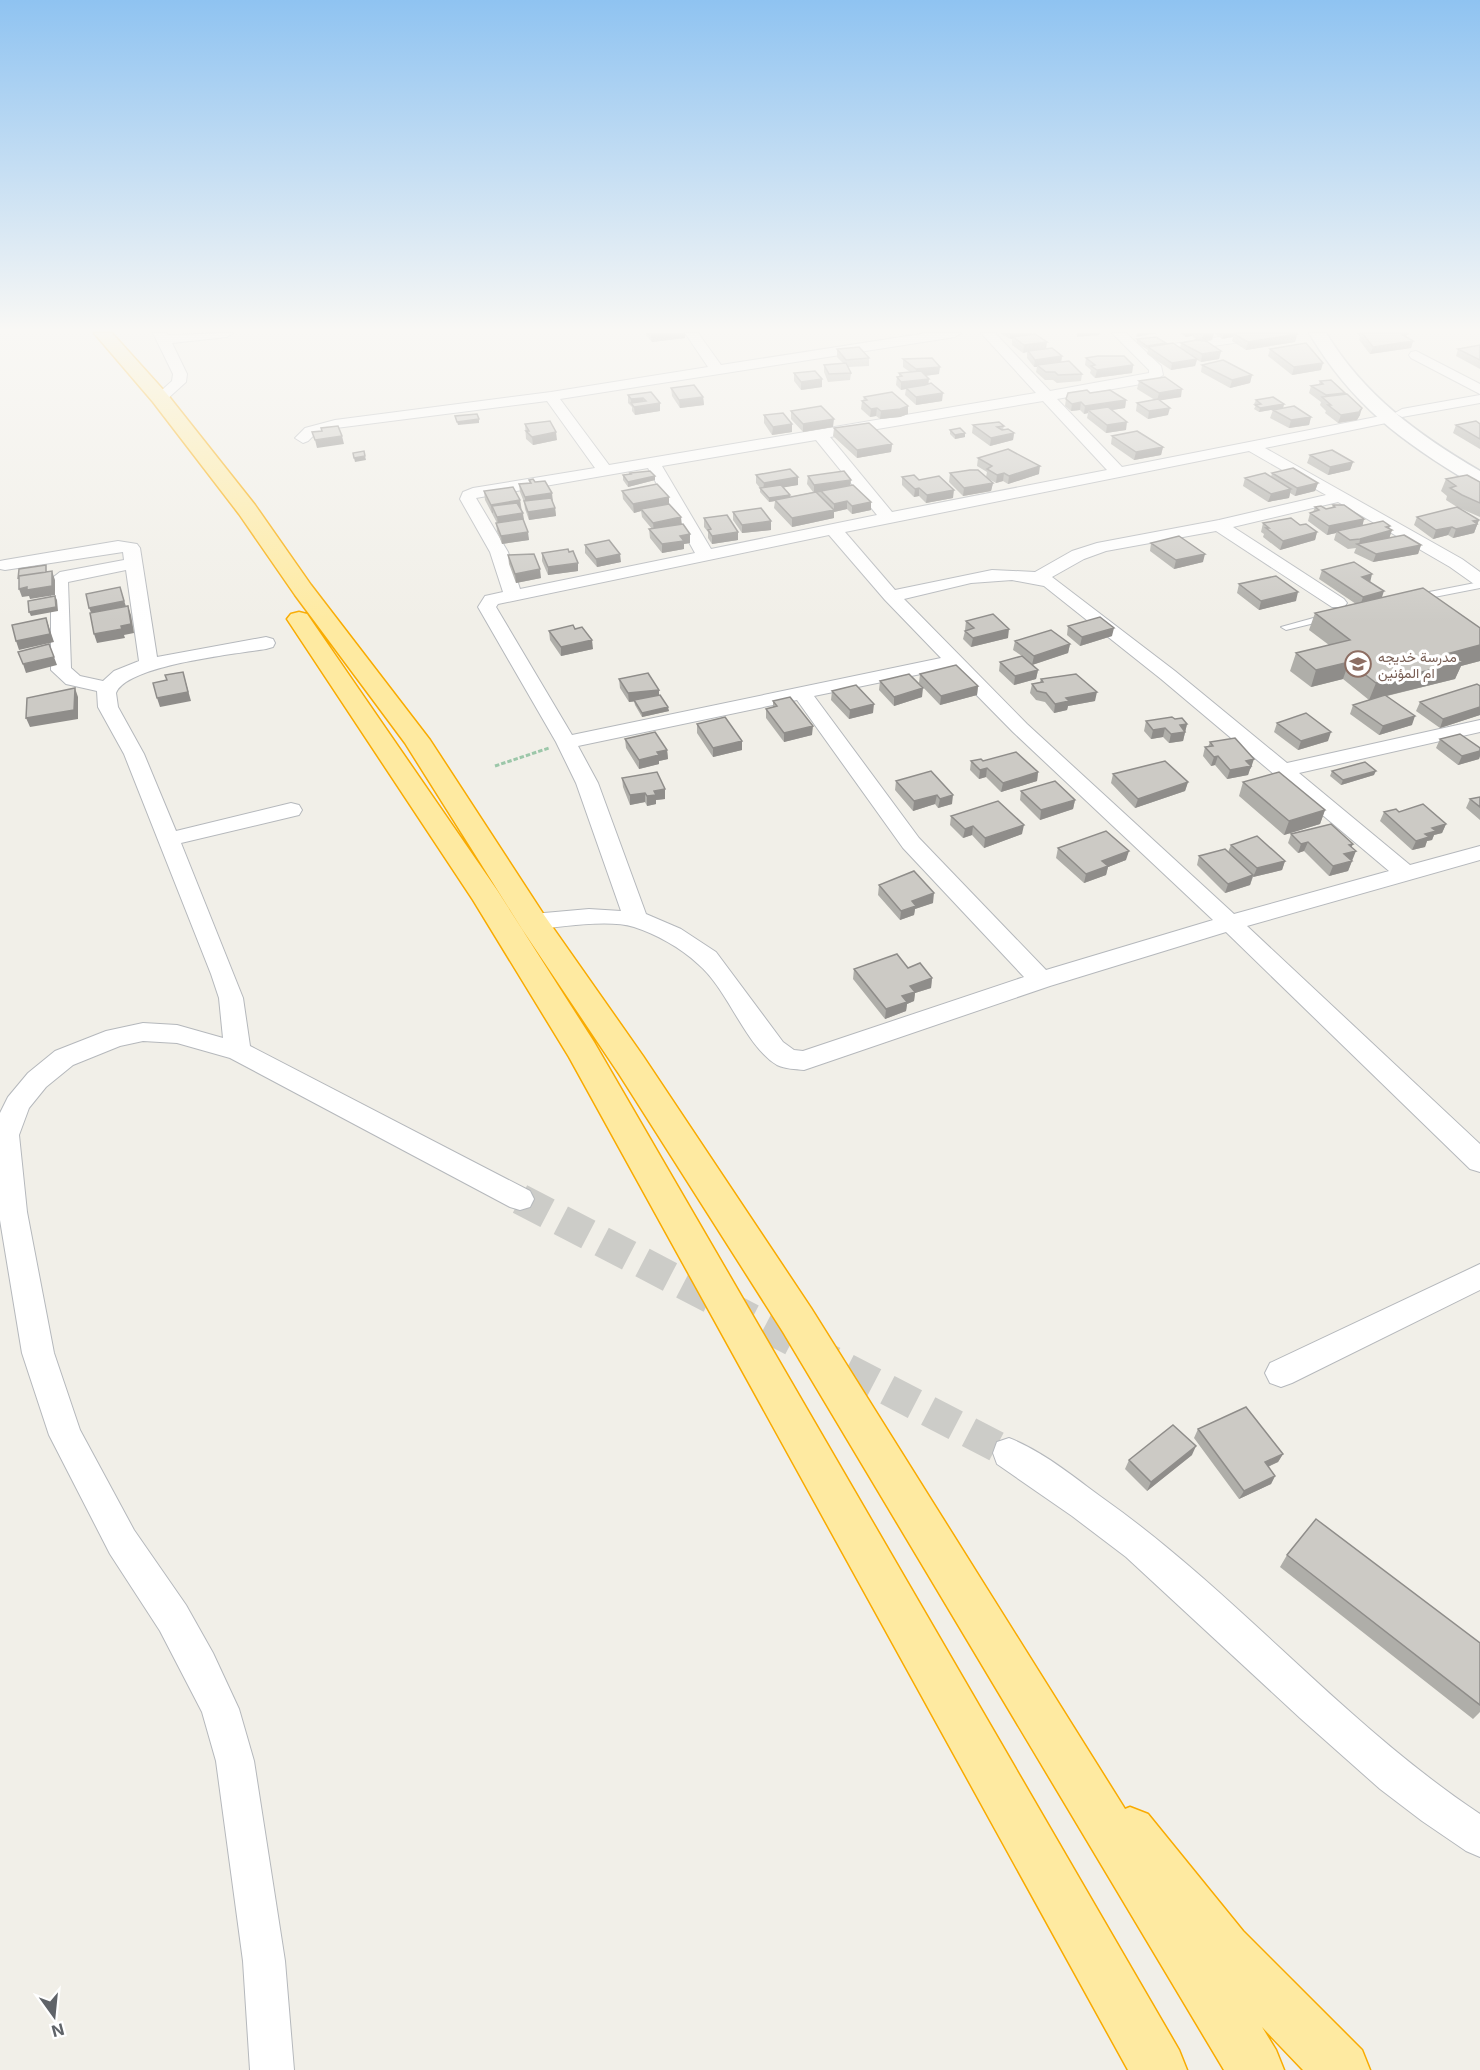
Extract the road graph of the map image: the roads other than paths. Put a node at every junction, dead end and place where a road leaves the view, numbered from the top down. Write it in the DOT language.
graph roads {
  1 [pos="166,430"];
  2 [pos="185,430"];
  3 [pos="315,430"];
  4 [pos="576,430"];
  5 [pos="845,430"];
  6 [pos="1078,430"];
  7 [pos="1329,430"];
  8 [pos="1409,430"];
  9 [pos="1418,430"];
  10 [pos="819,434"];
  11 [pos="303,438"];
  12 [pos="1251,446"];
  13 [pos="652,462"];
  14 [pos="1480,465"];
  15 [pos="605,470"];
  16 [pos="1118,472"];
  17 [pos="1480,480"];
  18 [pos="1340,497"];
  19 [pos="888,518"];
  20 [pos="1219,525"];
  21 [pos="834,530"];
  22 [pos="706,556"];
  23 [pos="1480,558"];
  24 [pos="1456,563"];
  25 [pos="132,564"];
  26 [pos="5,565"];
  27 [pos="1039,577"];
  28 [pos="1480,580"];
  29 [pos="1480,585"];
  30 [pos="513,594"];
  31 [pos="891,596"];
  32 [pos="1398,602"];
  33 [pos="1340,609"];
  34 [pos="1286,627"];
  35 [pos="266,643"];
  36 [pos="954,661"];
  37 [pos="149,664"];
  38 [pos="107,688"];
  39 [pos="801,692"];
  40 [pos="1480,726"];
  41 [pos="566,742"];
  42 [pos="1284,770"];
  43 [pos="291,810"];
  44 [pos="167,840"];
  45 [pos="1480,853"];
  46 [pos="1407,874"];
  47 [pos="636,919"];
  48 [pos="533,922"];
  49 [pos="1230,923"];
  50 [pos="1041,980"];
  51 [pos="238,1051"];
  52 [pos="1480,1161"];
  53 [pos="520,1199"];
  54 [pos="1480,1276"];
  55 [pos="1281,1373"];
  56 [pos="1009,1453"];
  57 [pos="1036,1714"];
  58 [pos="1480,1837"];
  59 [pos="273,2070"];
  60 [pos="1159,2070"];
  61 [pos="1256,2070"];
  62 [pos="1342,2070"];
  1 -- 60 [label="highway"];
  2 -- 48 [label="highway"];
  3 -- 11 [label="street"];
  4 -- 15 [label="street"];
  5 -- 10 [label="street"];
  6 -- 16 [label="street"];
  7 -- 12 [label="street"];
  8 -- 17 [label="main road"];
  9 -- 14 [label="main road"];
  10 -- 13 [label="street"];
  10 -- 19 [label="street"];
  12 -- 16 [label="street"];
  12 -- 18 [label="street"];
  13 -- 15 [label="street"];
  13 -- 22 [label="street"];
  15 -- 30 [label="street"];
  16 -- 19 [label="street"];
  18 -- 20 [label="street"];
  18 -- 24 [label="street"];
  19 -- 21 [label="street"];
  20 -- 27 [label="street"];
  20 -- 33 [label="street"];
  21 -- 22 [label="street"];
  21 -- 31 [label="street"];
  22 -- 30 [label="street"];
  23 -- 24 [label="street"];
  24 -- 28 [label="street"];
  25 -- 26 [label="street"];
  25 -- 37 [label="street"];
  25 -- 38 [label="street"];
  27 -- 31 [label="street"];
  27 -- 42 [label="street"];
  29 -- 32 [label="lane"];
  30 -- 41 [label="street"];
  31 -- 36 [label="street"];
  33 -- 34 [label="lane"];
  35 -- 37 [label="street"];
  36 -- 39 [label="street"];
  36 -- 49 [label="street"];
  37 -- 38 [label="street"];
  38 -- 44 [label="street"];
  39 -- 41 [label="street"];
  39 -- 50 [label="street"];
  40 -- 42 [label="street"];
  41 -- 47 [label="street"];
  42 -- 46 [label="street"];
  43 -- 44 [label="street"];
  44 -- 51 [label="street"];
  45 -- 46 [label="street"];
  46 -- 49 [label="street"];
  47 -- 48 [label="street"];
  47 -- 50 [label="street"];
  48 -- 57 [label="highway"];
  49 -- 50 [label="street"];
  49 -- 52 [label="street"];
  51 -- 53 [label="street"];
  51 -- 59 [label="street"];
  54 -- 55 [label="street"];
  56 -- 58 [label="street"];
  57 -- 61 [label="highway"];
  57 -- 62 [label="highway"];
}
